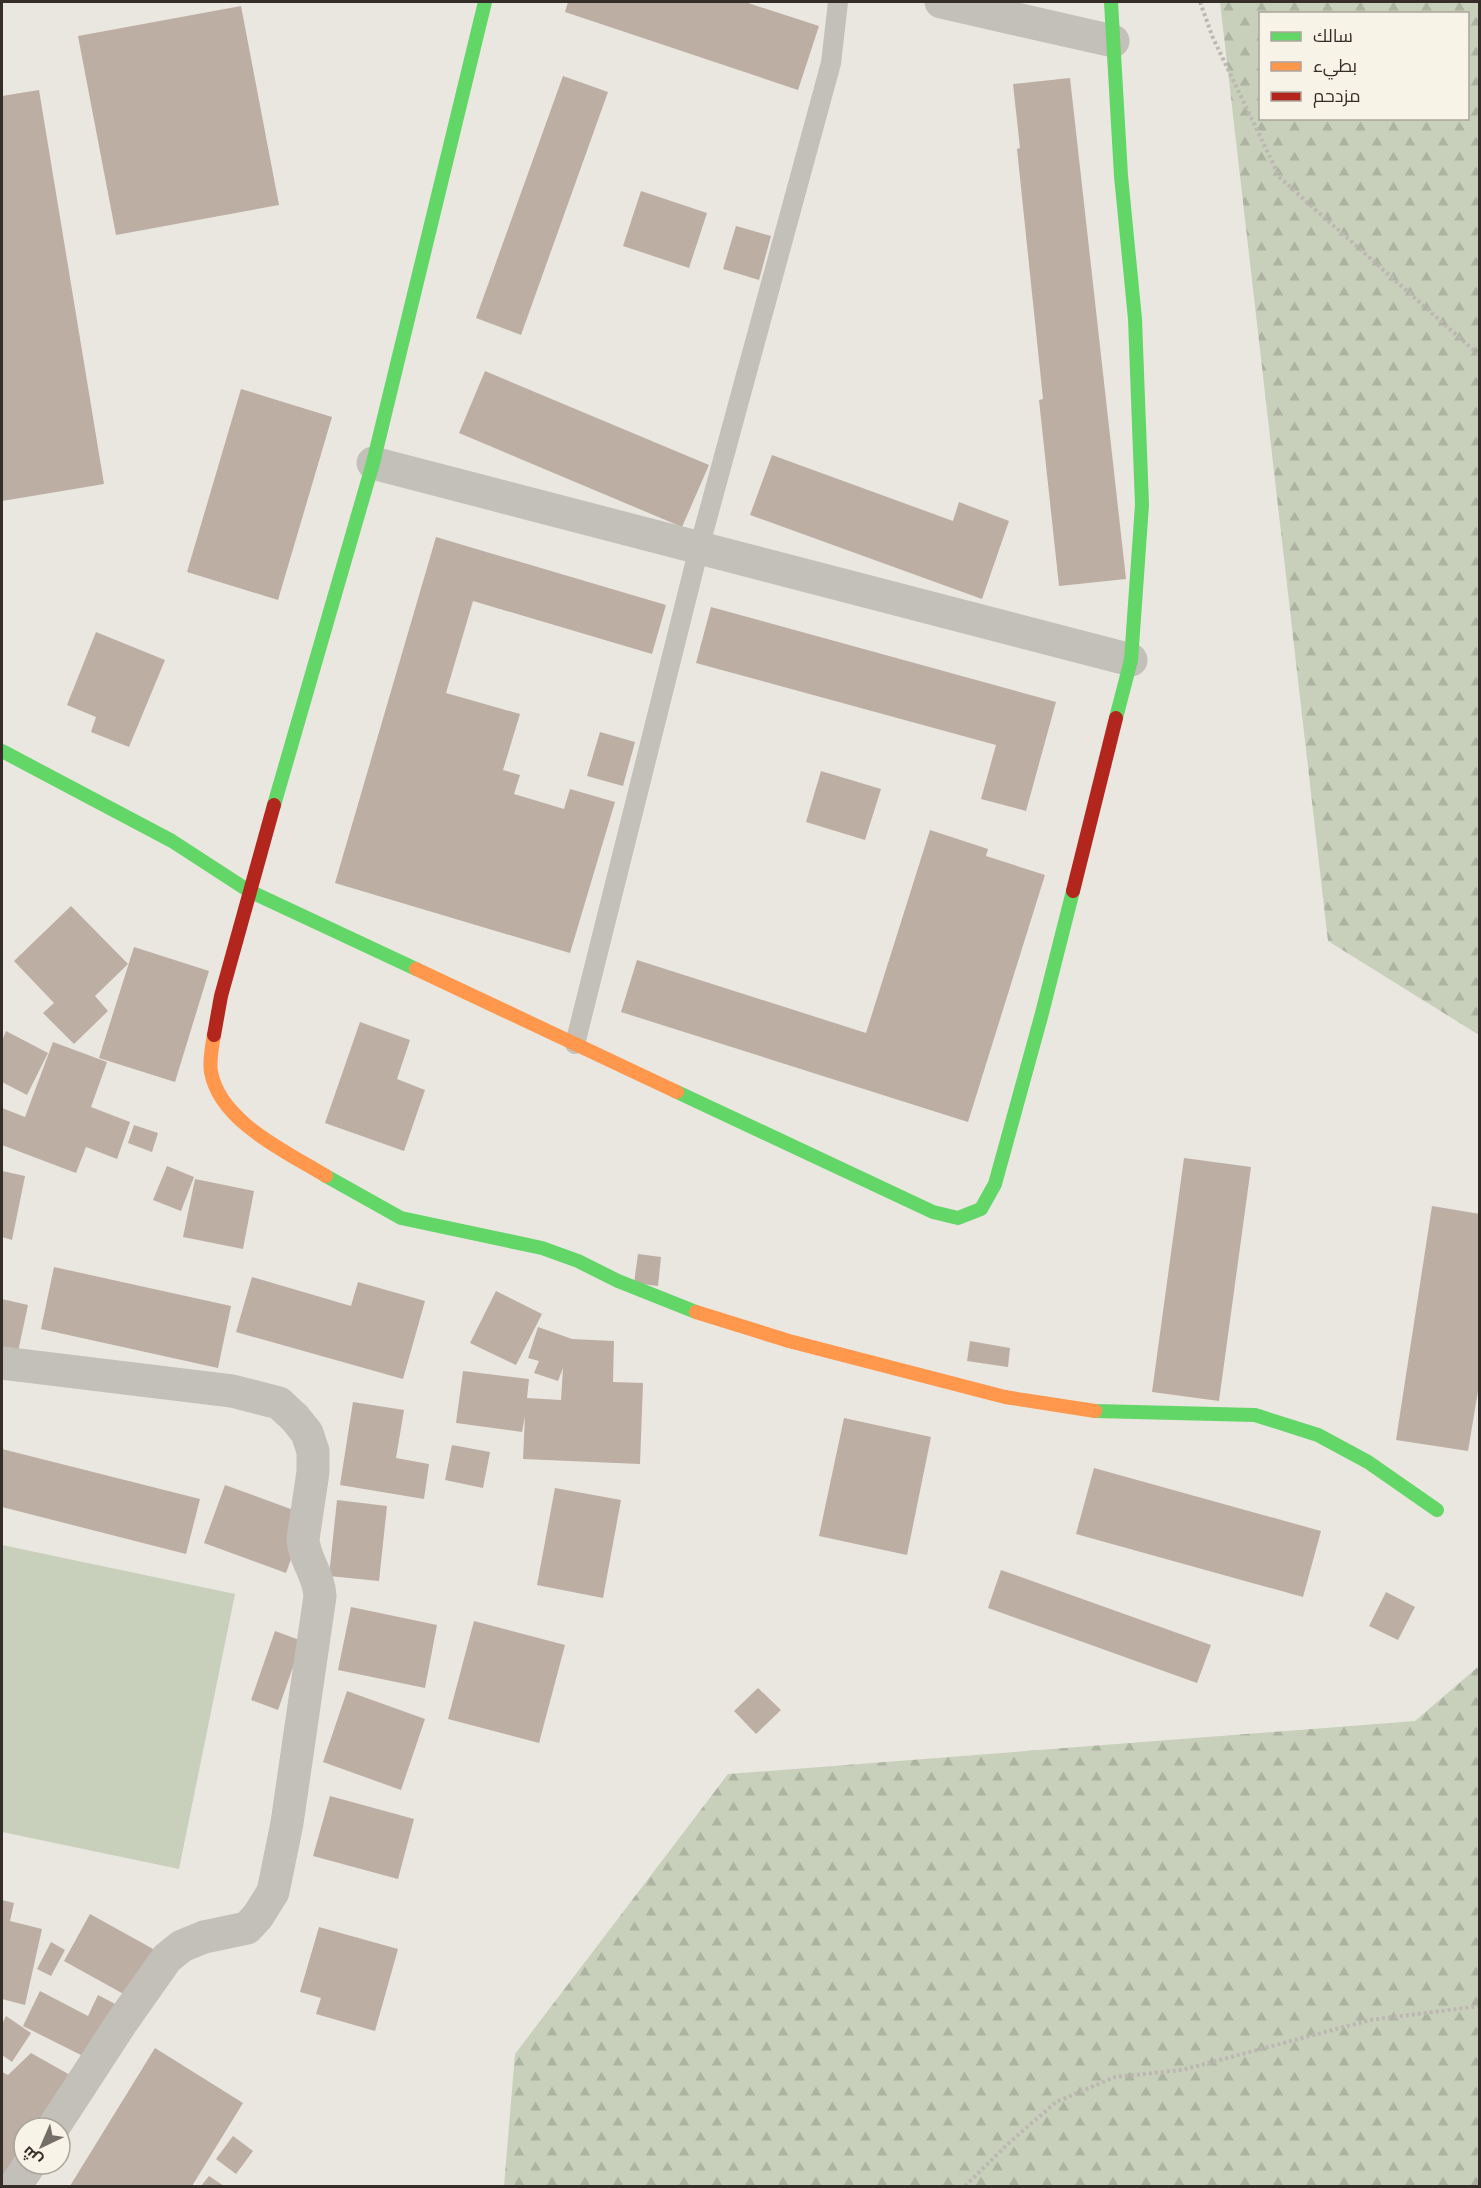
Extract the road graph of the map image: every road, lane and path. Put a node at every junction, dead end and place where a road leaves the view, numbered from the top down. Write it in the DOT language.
graph roads {
  1 [pos="485,2"];
  2 [pos="838,2"];
  3 [pos="941,2"];
  4 [pos="1111,2"];
  5 [pos="1200,2"];
  6 [pos="1113,41"];
  7 [pos="1479,356"];
  8 [pos="373,464"];
  9 [pos="699,548"];
  10 [pos="1131,660"];
  11 [pos="2,751"];
  12 [pos="249,891"];
  13 [pos="575,1044"];
  14 [pos="2,1363"];
  15 [pos="1437,1510"];
  16 [pos="1479,2006"];
  17 [pos="61,2116"];
  18 [pos="964,2187"];
  1 -- 8 [label="street"];
  2 -- 9 [label="lane"];
  3 -- 6 [label="street"];
  4 -- 6 [label="street"];
  5 -- 7 [label="path"];
  6 -- 10 [label="street"];
  8 -- 9 [label="street"];
  8 -- 12 [label="street"];
  9 -- 10 [label="street"];
  9 -- 13 [label="lane"];
  10 -- 13 [label="street"];
  11 -- 12 [label="street"];
  12 -- 13 [label="street"];
  12 -- 15 [label="street"];
  14 -- 17 [label="street"];
  16 -- 18 [label="path"];
}
